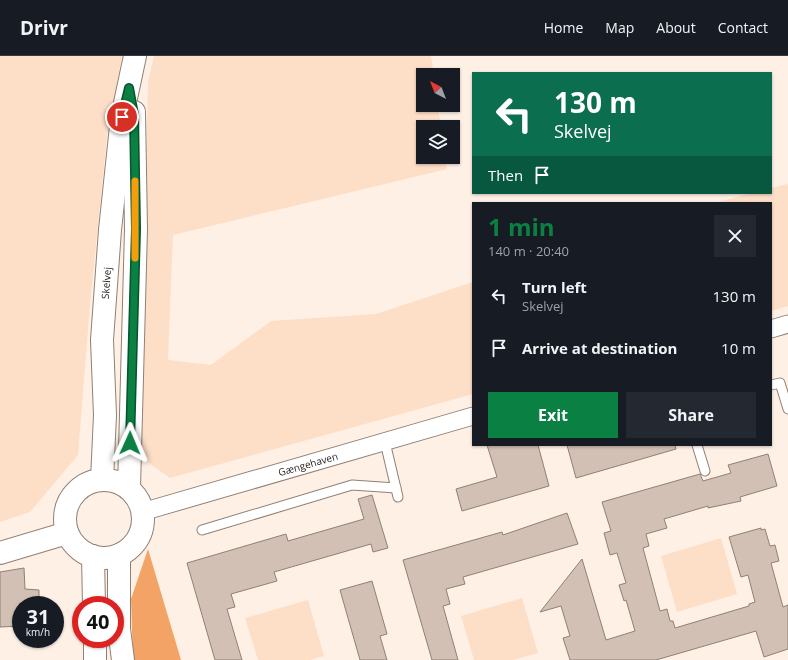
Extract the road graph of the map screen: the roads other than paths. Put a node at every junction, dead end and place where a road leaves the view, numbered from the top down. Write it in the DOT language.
graph roads {
  1 [pos="135,56"];
  2 [pos="129,88"];
  3 [pos="788,324"];
  4 [pos="772,329"];
  5 [pos="772,385"];
  6 [pos="788,409"];
  7 [pos="472,416"];
  8 [pos="384,442"];
  9 [pos="697,446"];
  10 [pos="705,471"];
  11 [pos="102,480"];
  12 [pos="129,488"];
  13 [pos="142,512"];
  14 [pos="202,530"];
  15 [pos="67,533"];
  16 [pos="0,553"];
  17 [pos="119,555"];
  18 [pos="93,556"];
  19 [pos="94,596"];
  20 [pos="95,648"];
  21 [pos="95,660"];
  22 [pos="123,660"];
  1 -- 2 [label="street, Skelvej"];
  2 -- 11 [label="street, Skelvej"];
  2 -- 12 [label="street, Skelvej"];
  3 -- 4 [label="street"];
  5 -- 6 [label="lane"];
  7 -- 8 [label="street, Gængehaven"];
  8 -- 13 [label="street, Gængehaven"];
  8 -- 14 [label="lane"];
  9 -- 10 [label="lane"];
  11 -- 12 [label="street"];
  11 -- 15 [label="street"];
  12 -- 13 [label="street"];
  13 -- 17 [label="street"];
  15 -- 16 [label="street"];
  15 -- 18 [label="street"];
  17 -- 18 [label="street"];
  17 -- 22 [label="street"];
  18 -- 19 [label="street"];
  20 -- 21 [label="street"];
}
